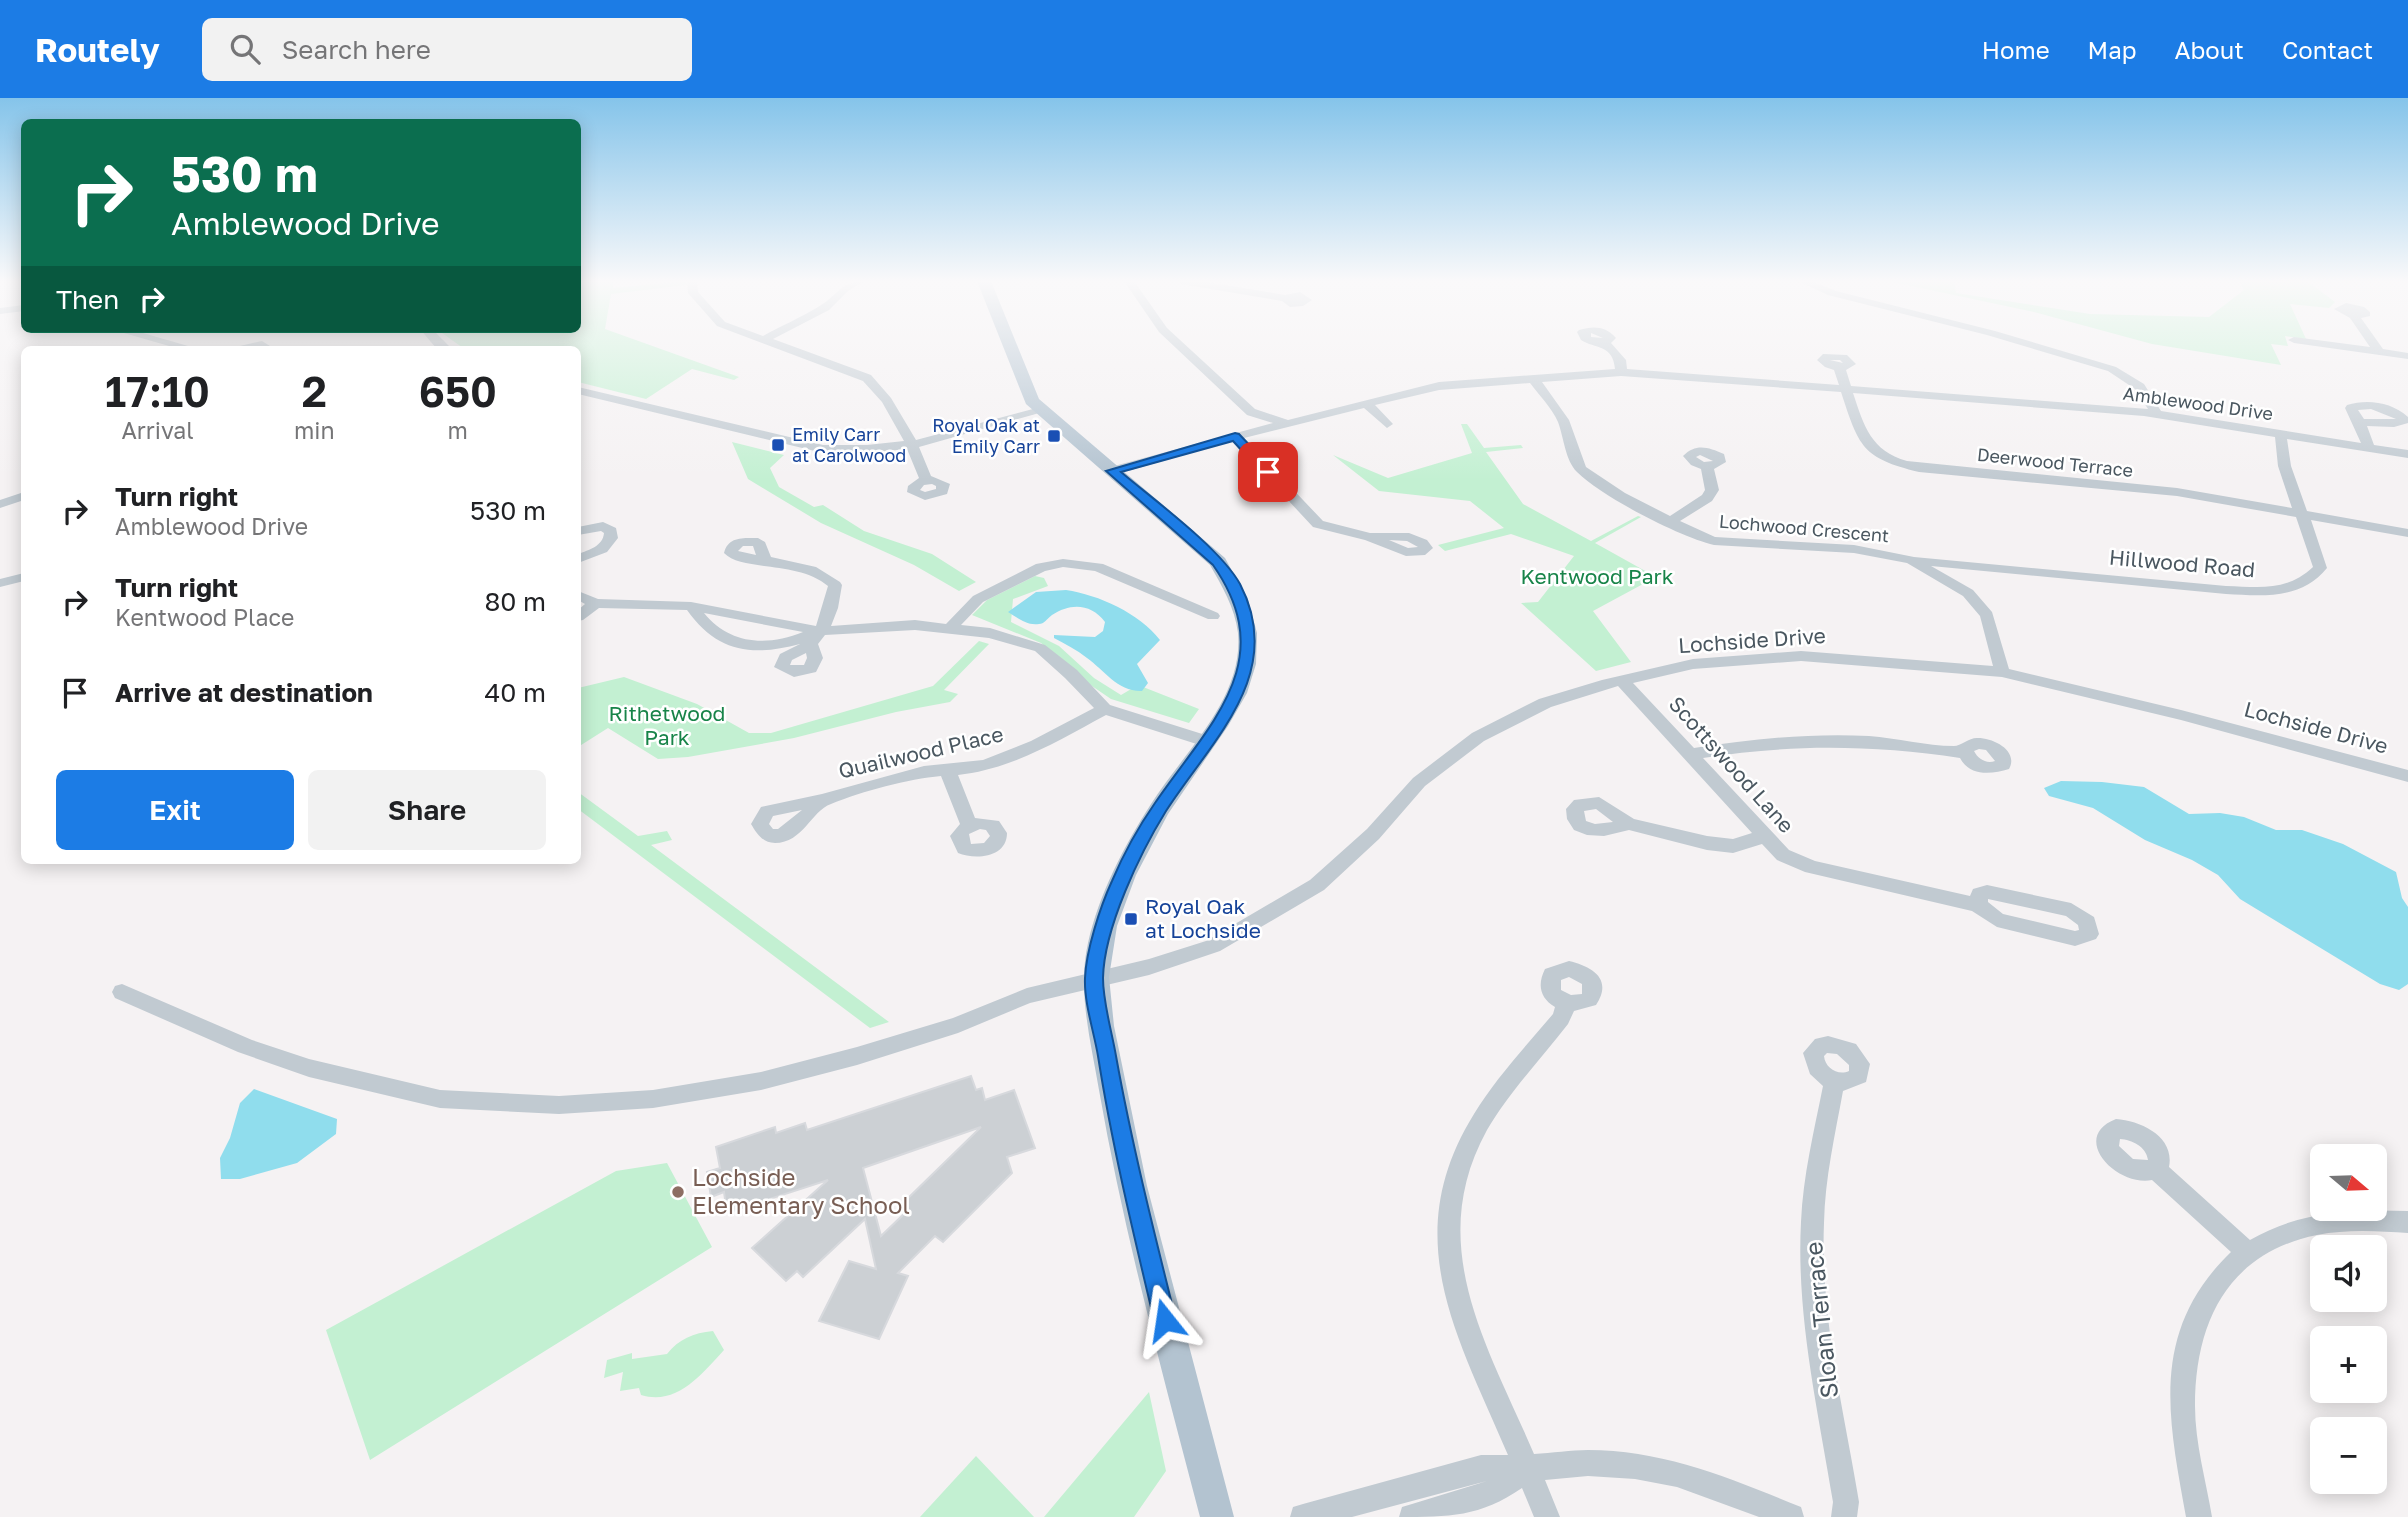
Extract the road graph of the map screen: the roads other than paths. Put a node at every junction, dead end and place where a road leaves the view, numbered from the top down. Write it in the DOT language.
graph roads {
  1 [pos="786,347"];
  2 [pos="1010,347"];
  3 [pos="1022,347"];
  4 [pos="1181,347"];
  5 [pos="1608,347"];
  6 [pos="2040,347"];
  7 [pos="2361,347"];
  8 [pos="2377,349"];
  9 [pos="2408,356"];
  10 [pos="1839,368"];
  11 [pos="1621,372"];
  12 [pos="1533,378"];
  13 [pos="1846,387"];
  14 [pos="581,392"];
  15 [pos="594,396"];
  16 [pos="1367,404"];
  17 [pos="581,405"];
  18 [pos="1044,410"];
  19 [pos="1251,412"];
  20 [pos="2150,413"];
  21 [pos="1287,423"];
  22 [pos="2360,423"];
  23 [pos="1388,425"];
  24 [pos="2249,429"];
  25 [pos="2281,434"];
  26 [pos="1240,435"];
  27 [pos="914,444"];
  28 [pos="2370,449"];
  29 [pos="2279,452"];
  30 [pos="2408,454"];
  31 [pos="1707,466"];
  32 [pos="1112,471"];
  33 [pos="926,480"];
  34 [pos="21,497"];
  35 [pos="0,504"];
  36 [pos="2303,514"];
  37 [pos="1670,522"];
  38 [pos="581,530"];
  39 [pos="2408,533"];
  40 [pos="1370,537"];
  41 [pos="581,558"];
  42 [pos="765,560"];
  43 [pos="1911,560"];
  44 [pos="1968,565"];
  45 [pos="21,578"];
  46 [pos="0,583"];
  47 [pos="1968,593"];
  48 [pos="581,598"];
  49 [pos="595,603"];
  50 [pos="691,606"];
  51 [pos="581,615"];
  52 [pos="1213,616"];
  53 [pos="950,628"];
  54 [pos="815,637"];
  55 [pos="2002,672"];
  56 [pos="1622,681"];
  57 [pos="1104,709"];
  58 [pos="1209,742"];
  59 [pos="1964,753"];
  60 [pos="1693,754"];
  61 [pos="947,769"];
  62 [pos="2408,776"];
  63 [pos="822,800"];
  64 [pos="1629,824"];
  65 [pos="969,825"];
  66 [pos="1765,836"];
  67 [pos="1978,905"];
  68 [pos="1094,978"];
  69 [pos="122,992"];
  70 [pos="1567,1003"];
  71 [pos="1834,1081"];
  72 [pos="2155,1169"];
  73 [pos="2408,1222"];
  74 [pos="2246,1251"];
  75 [pos="1528,1468"];
  76 [pos="1217,1517"];
  77 [pos="1303,1517"];
  78 [pos="1412,1517"];
  79 [pos="1547,1517"];
  80 [pos="1791,1517"];
  81 [pos="1844,1517"];
  82 [pos="2199,1517"];
  1 -- 27 [label="street"];
  2 -- 18 [label="main road"];
  3 -- 18 [label="main road"];
  4 -- 19 [label="street"];
  5 -- 11 [label="street"];
  6 -- 20 [label="street"];
  7 -- 8 [label="street"];
  8 -- 9 [label="street"];
  10 -- 13 [label="street, Deerwood Terrace"];
  11 -- 12 [label="street, Amblewood Drive"];
  11 -- 13 [label="street, Amblewood Drive"];
  12 -- 16 [label="street, Amblewood Drive"];
  12 -- 37 [label="street, Lochwood Crescent"];
  13 -- 20 [label="street, Amblewood Drive"];
  13 -- 36 [label="street, Deerwood Terrace"];
  14 -- 15 [label="street"];
  15 -- 17 [label="street"];
  15 -- 27 [label="street"];
  16 -- 21 [label="street, Amblewood Drive"];
  16 -- 23 [label="street"];
  18 -- 27 [label="street"];
  18 -- 32 [label="main road"];
  19 -- 21 [label="street"];
  19 -- 26 [label="street"];
  20 -- 24 [label="street, Amblewood Drive"];
  21 -- 26 [label="street, Amblewood Drive"];
  22 -- 28 [label="street"];
  24 -- 25 [label="street, Amblewood Drive"];
  24 -- 29 [label="street"];
  25 -- 28 [label="street, Amblewood Drive"];
  25 -- 29 [label="street, Hillwood Road"];
  26 -- 32 [label="street, Amblewood Drive"];
  26 -- 40 [label="street"];
  27 -- 33 [label="street"];
  28 -- 30 [label="street, Amblewood Drive"];
  29 -- 36 [label="street, Hillwood Road"];
  31 -- 37 [label="street"];
  32 -- 58 [label="main road"];
  34 -- 35 [label="street"];
  36 -- 39 [label="street, Deerwood Terrace"];
  36 -- 44 [label="street, Hillwood Road"];
  37 -- 43 [label="street, Lochwood Crescent"];
  38 -- 41 [label="street"];
  42 -- 54 [label="street"];
  43 -- 44 [label="street, Hillwood Road"];
  43 -- 47 [label="street, Lochwood Crescent"];
  44 -- 47 [label="street"];
  45 -- 46 [label="street"];
  47 -- 55 [label="street, Lochwood Crescent"];
  48 -- 49 [label="street"];
  49 -- 50 [label="street"];
  49 -- 51 [label="street"];
  50 -- 54 [label="street"];
  50 -- 54 [label="street"];
  52 -- 53 [label="street"];
  53 -- 54 [label="street"];
  53 -- 57 [label="street"];
  55 -- 56 [label="street, Lochside Drive"];
  55 -- 62 [label="street, Lochside Drive"];
  56 -- 60 [label="street, Scottswood Lane"];
  56 -- 68 [label="street, Lochside Drive"];
  57 -- 58 [label="street"];
  57 -- 61 [label="street, Quailwood Place"];
  58 -- 68 [label="main road"];
  59 -- 60 [label="street"];
  60 -- 66 [label="street, Scottswood Lane"];
  61 -- 63 [label="street, Quailwood Place"];
  61 -- 65 [label="street"];
  63 -- 63 [label="street, Quailwood Place"];
  64 -- 66 [label="street"];
  66 -- 67 [label="street, Scottswood Lane"];
  67 -- 67 [label="street, Scottswood Lane"];
  68 -- 69 [label="street, Lochside Drive"];
  68 -- 76 [label="main road"];
  70 -- 75 [label="street"];
  71 -- 81 [label="street, Sloan Terrace"];
  72 -- 74 [label="street"];
  73 -- 74 [label="street"];
  74 -- 82 [label="street"];
  75 -- 77 [label="street"];
  75 -- 78 [label="street"];
  75 -- 79 [label="street"];
  75 -- 80 [label="street"];
}
